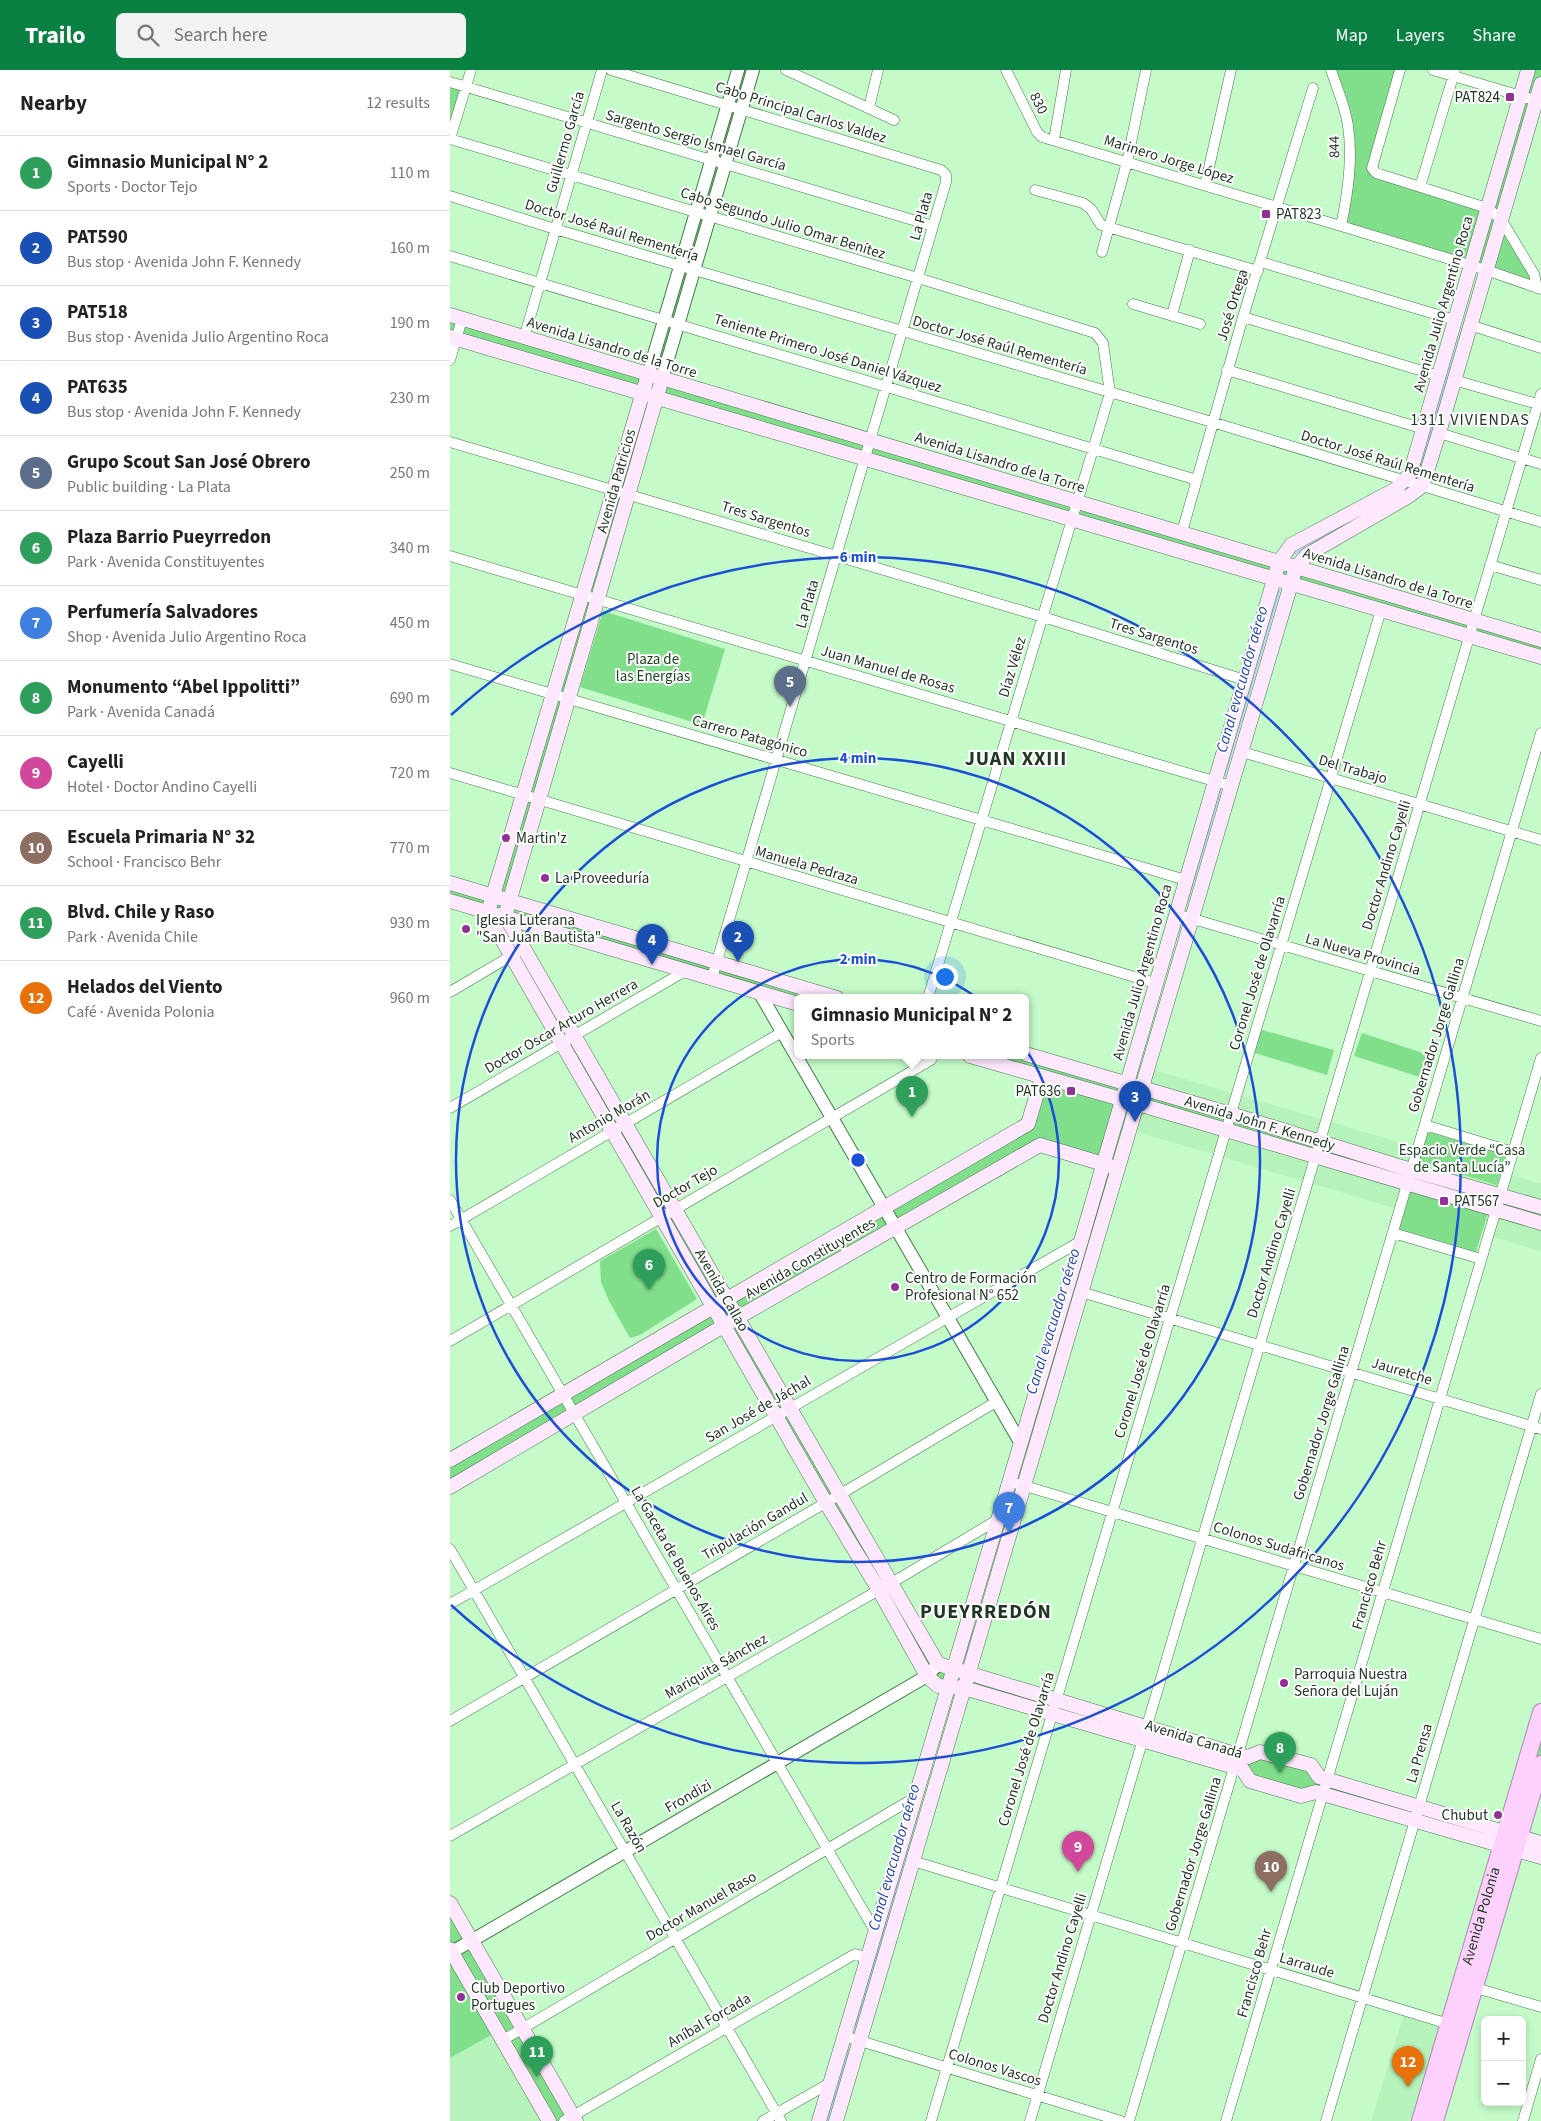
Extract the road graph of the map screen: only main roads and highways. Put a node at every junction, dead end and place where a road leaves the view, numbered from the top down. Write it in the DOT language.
graph roads {
  1 [pos="1528,70"];
  2 [pos="1541,84"];
  3 [pos="1538,101"];
  4 [pos="456,317"];
  5 [pos="453,338"];
  6 [pos="648,375"];
  7 [pos="662,379"];
  8 [pos="642,393"];
  9 [pos="657,398"];
  10 [pos="1279,562"];
  11 [pos="1296,567"];
  12 [pos="1274,579"];
  13 [pos="1291,584"];
  14 [pos="1541,640"];
  15 [pos="1541,657"];
  16 [pos="450,882"];
  17 [pos="493,896"];
  18 [pos="450,901"];
  19 [pos="509,901"];
  20 [pos="488,912"];
  21 [pos="505,916"];
  22 [pos="823,994"];
  23 [pos="794,1003"];
  24 [pos="1029,1055"];
  25 [pos="980,1059"];
  26 [pos="1062,1065"];
  27 [pos="1015,1069"];
  28 [pos="1042,1077"];
  29 [pos="1126,1082"];
  30 [pos="1142,1087"];
  31 [pos="1121,1098"];
  32 [pos="1137,1103"];
  33 [pos="1033,1109"];
  34 [pos="1028,1124"];
  35 [pos="1040,1145"];
  36 [pos="1102,1164"];
  37 [pos="1118,1168"];
  38 [pos="1409,1177"];
  39 [pos="1541,1207"];
  40 [pos="1541,1223"];
  41 [pos="726,1299"];
  42 [pos="713,1307"];
  43 [pos="737,1318"];
  44 [pos="724,1326"];
  45 [pos="450,1460"];
  46 [pos="450,1487"];
  47 [pos="885,1587"];
  48 [pos="952,1669"];
  49 [pos="968,1674"];
  50 [pos="948,1686"];
  51 [pos="964,1688"];
  52 [pos="1541,1712"];
  53 [pos="1236,1761"];
  54 [pos="1541,1764"];
  55 [pos="1417,1812"];
  56 [pos="1511,1841"];
  57 [pos="1541,1843"];
  58 [pos="1541,1857"];
  59 [pos="450,1903"];
  60 [pos="451,1950"];
  61 [pos="571,2119"];
  62 [pos="1427,2120"];
  63 [pos="550,2121"];
  64 [pos="819,2121"];
  65 [pos="836,2121"];
  1 -- 10 [label="main road, Avenida Julio Argentino Roca"];
  2 -- 3 [label="main road, Avenida Julio Argentino Roca"];
  3 -- 11 [label="main road, Avenida Julio Argentino Roca"];
  4 -- 6 [label="main road, Avenida Lisandro de la Torre"];
  5 -- 8 [label="main road"];
  6 -- 7 [label="main road, Avenida Lisandro de la Torre"];
  6 -- 8 [label="main road, Avenida Patricios"];
  7 -- 9 [label="main road, Avenida Patricios"];
  7 -- 10 [label="main road, Avenida Lisandro de la Torre"];
  8 -- 9 [label="main road"];
  8 -- 17 [label="main road, Avenida Patricios"];
  9 -- 12 [label="main road"];
  9 -- 19 [label="main road, Avenida Patricios"];
  10 -- 11 [label="main road, Avenida Lisandro de la Torre"];
  10 -- 12 [label="main road, Avenida Julio Argentino Roca"];
  11 -- 13 [label="main road, Avenida Julio Argentino Roca"];
  11 -- 14 [label="main road, Avenida Lisandro de la Torre"];
  12 -- 13 [label="main road"];
  12 -- 29 [label="main road, Avenida Julio Argentino Roca"];
  13 -- 15 [label="main road"];
  13 -- 30 [label="main road, Avenida Julio Argentino Roca"];
  16 -- 17 [label="main road"];
  17 -- 19 [label="main road"];
  17 -- 20 [label="main road"];
  18 -- 20 [label="main road"];
  19 -- 21 [label="main road"];
  19 -- 22 [label="main road"];
  20 -- 21 [label="main road"];
  20 -- 42 [label="main road, Avenida Callao"];
  21 -- 23 [label="main road"];
  21 -- 41 [label="main road, Avenida Callao"];
  24 -- 26 [label="main road, Avenida John F. Kennedy"];
  25 -- 27 [label="main road, Avenida John F. Kennedy"];
  26 -- 28 [label="main road"];
  26 -- 29 [label="main road, Avenida John F. Kennedy"];
  27 -- 28 [label="main road, Avenida John F. Kennedy"];
  27 -- 33 [label="main road"];
  28 -- 31 [label="main road, Avenida John F. Kennedy"];
  28 -- 33 [label="main road"];
  29 -- 30 [label="main road, Avenida John F. Kennedy"];
  29 -- 31 [label="main road, Avenida Julio Argentino Roca"];
  30 -- 32 [label="main road, Avenida Julio Argentino Roca"];
  30 -- 38 [label="main road, Avenida John F. Kennedy"];
  31 -- 32 [label="main road, Avenida John F. Kennedy"];
  31 -- 36 [label="main road, Avenida Julio Argentino Roca"];
  32 -- 37 [label="main road, Avenida Julio Argentino Roca"];
  32 -- 38 [label="main road, Avenida John F. Kennedy"];
  33 -- 34 [label="main road"];
  34 -- 35 [label="main road"];
  34 -- 41 [label="main road, Avenida Constituyentes"];
  35 -- 36 [label="main road"];
  35 -- 43 [label="main road, Avenida Constituyentes"];
  36 -- 37 [label="main road"];
  36 -- 48 [label="main road, Avenida Julio Argentino Roca"];
  37 -- 49 [label="main road, Avenida Julio Argentino Roca"];
  38 -- 39 [label="main road, Avenida John F. Kennedy"];
  38 -- 40 [label="main road, Avenida John F. Kennedy"];
  41 -- 42 [label="main road, Avenida Constituyentes"];
  41 -- 43 [label="main road, Avenida Callao"];
  42 -- 44 [label="main road, Avenida Callao"];
  42 -- 45 [label="main road, Avenida Constituyentes"];
  43 -- 44 [label="main road, Avenida Constituyentes"];
  43 -- 47 [label="main road, Avenida Callao"];
  44 -- 46 [label="main road, Avenida Constituyentes"];
  44 -- 47 [label="main road, Avenida Callao"];
  47 -- 48 [label="main road, Avenida Callao"];
  47 -- 50 [label="main road, Avenida Callao"];
  48 -- 49 [label="main road, Avenida Canadá"];
  48 -- 50 [label="main road, Avenida Julio Argentino Roca"];
  49 -- 51 [label="main road, Avenida Julio Argentino Roca"];
  49 -- 53 [label="main road, Avenida Canadá"];
  50 -- 51 [label="main road, Avenida Canadá"];
  50 -- 64 [label="main road, Avenida Julio Argentino Roca"];
  51 -- 53 [label="main road, Avenida Canadá"];
  51 -- 65 [label="main road, Avenida Julio Argentino Roca"];
  52 -- 56 [label="main road, Avenida Polonia"];
  53 -- 55 [label="main road, Avenida Canadá"];
  53 -- 55 [label="main road, Avenida Canadá"];
  54 -- 56 [label="main road, Avenida Polonia"];
  55 -- 56 [label="main road, Avenida Canadá"];
  56 -- 57 [label="main road, Avenida Canadá"];
  56 -- 58 [label="main road, Avenida Canadá"];
  56 -- 62 [label="main road, Avenida Polonia"];
  59 -- 61 [label="main road"];
  60 -- 63 [label="main road"];
}
